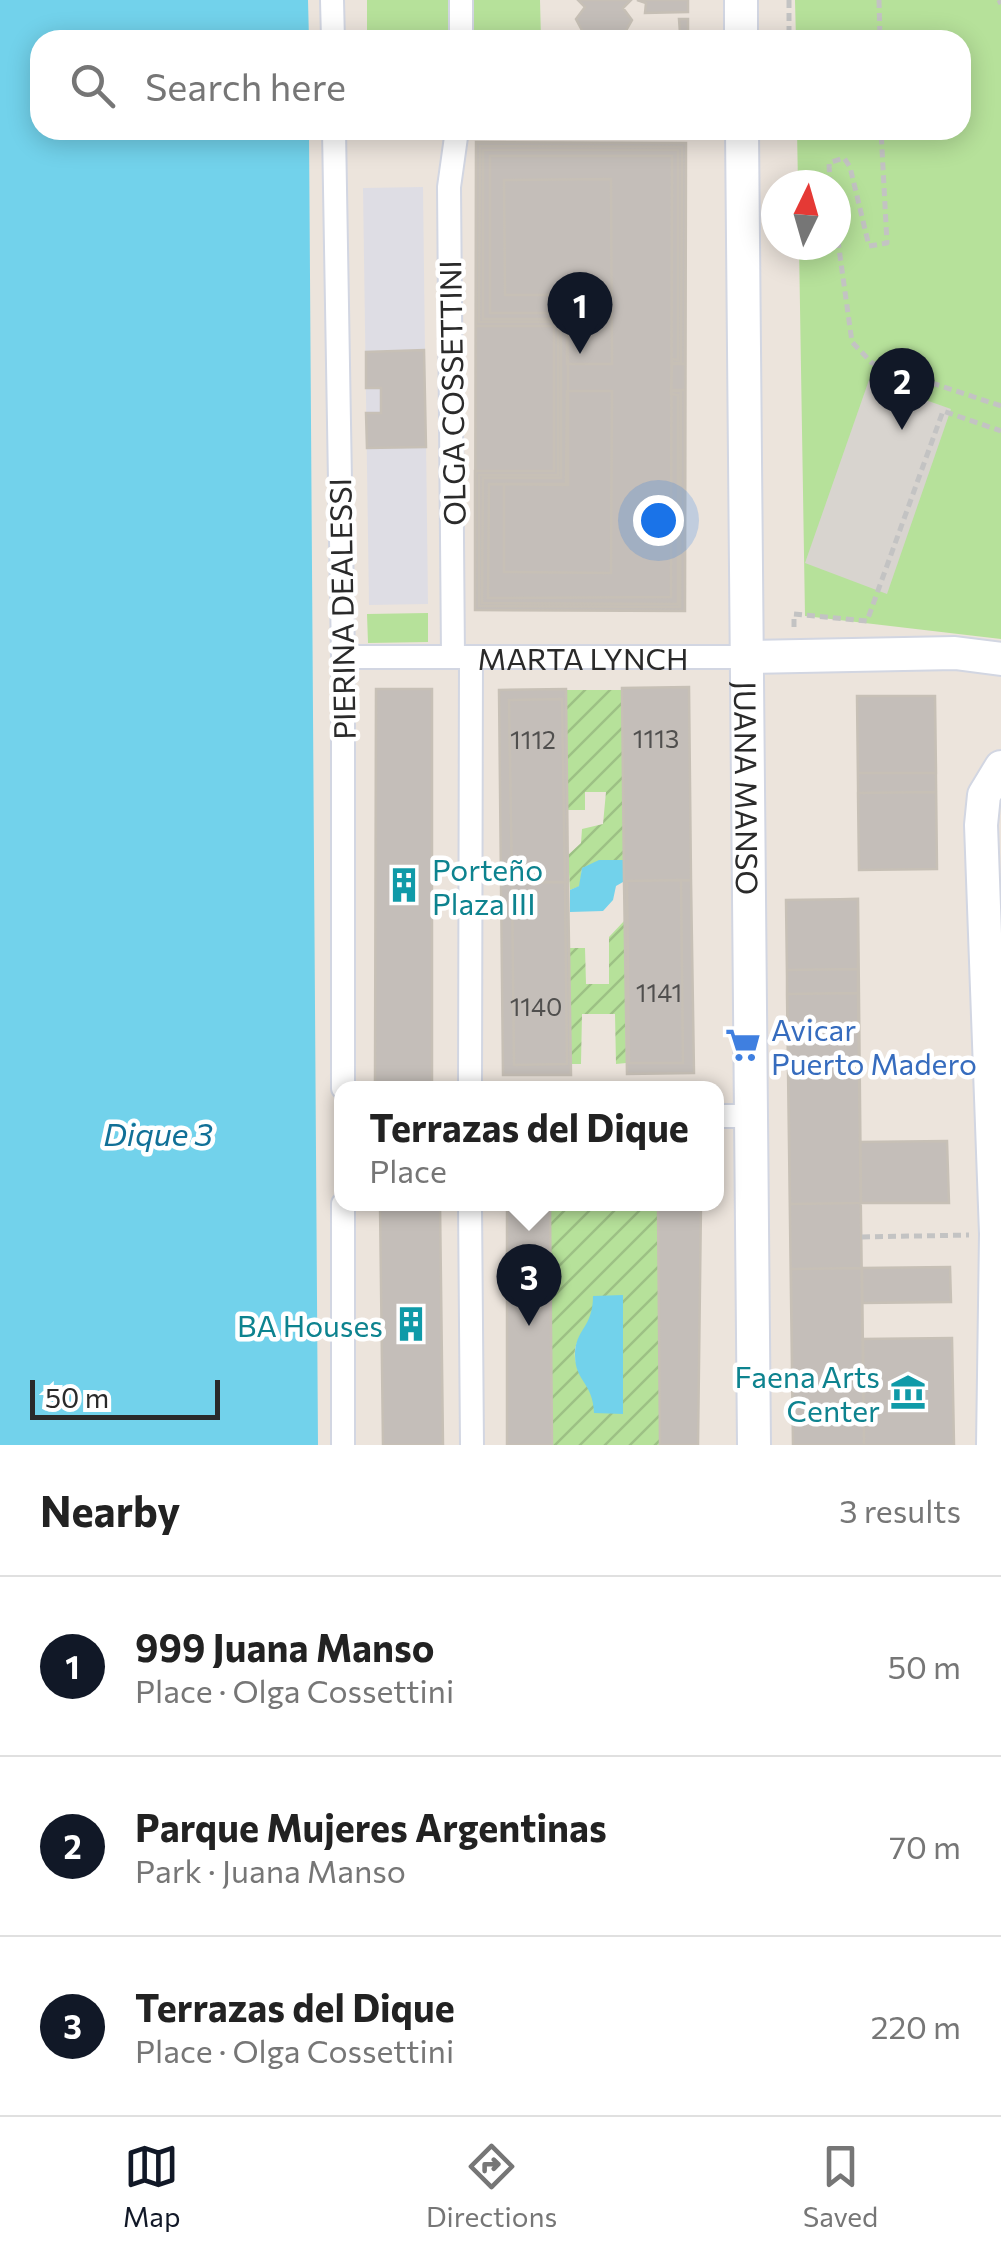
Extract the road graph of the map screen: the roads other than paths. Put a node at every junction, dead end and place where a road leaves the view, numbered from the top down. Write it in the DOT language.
graph roads {
  1 [pos="332,0"];
  2 [pos="461,0"];
  3 [pos="741,0"];
  4 [pos="332,30"];
  5 [pos="461,30"];
  6 [pos="741,30"];
  7 [pos="334,140"];
  8 [pos="456,140"];
  9 [pos="742,140"];
  10 [pos="343,656"];
  11 [pos="462,657"];
  12 [pos="746,657"];
  13 [pos="1001,659"];
  14 [pos="1001,767"];
  15 [pos="343,1081"];
  16 [pos="470,1081"];
  17 [pos="724,1116"];
  18 [pos="751,1116"];
  19 [pos="343,1211"];
  20 [pos="470,1211"];
  21 [pos="343,1445"];
  22 [pos="472,1445"];
  23 [pos="754,1445"];
  24 [pos="993,1445"];
  1 -- 4 [label="street"];
  2 -- 5 [label="street"];
  3 -- 6 [label="street"];
  7 -- 10 [label="street, PIERINA DEALESSI"];
  8 -- 11 [label="street, OLGA COSSETTINI"];
  9 -- 12 [label="street, JUANA MANSO"];
  10 -- 11 [label="street, MARTA LYNCH"];
  10 -- 15 [label="street, PIERINA DEALESSI"];
  11 -- 12 [label="street, MARTA LYNCH"];
  11 -- 16 [label="street, OLGA COSSETTINI"];
  12 -- 13 [label="street, MARTA LYNCH"];
  12 -- 18 [label="street, JUANA MANSO"];
  14 -- 24 [label="street"];
  17 -- 18 [label="street"];
  18 -- 23 [label="street, JUANA MANSO"];
  19 -- 21 [label="street"];
  20 -- 22 [label="street"];
}
